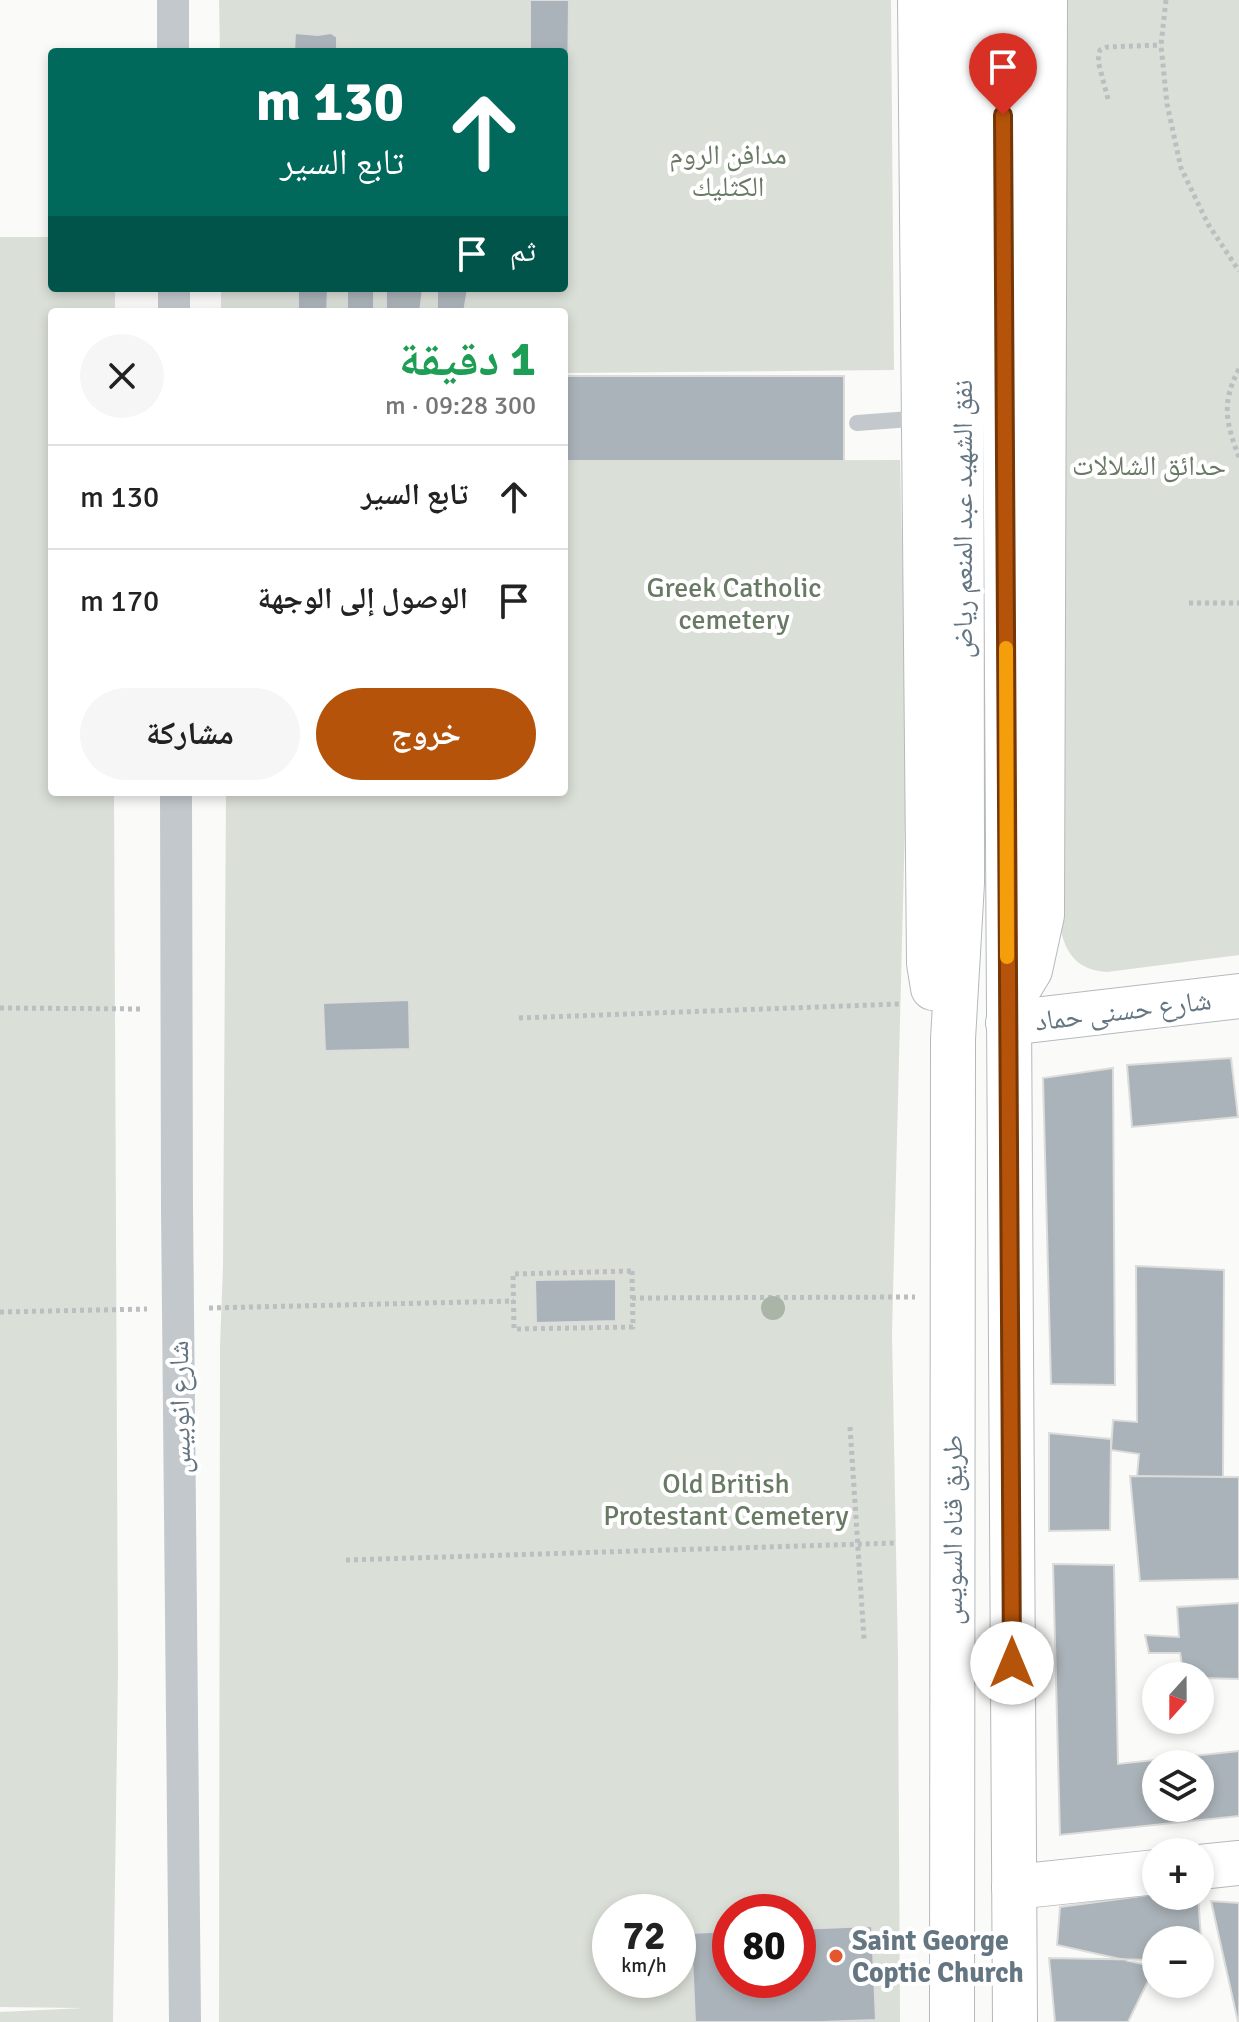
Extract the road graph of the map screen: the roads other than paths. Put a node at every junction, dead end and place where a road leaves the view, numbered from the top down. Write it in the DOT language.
graph roads {
  1 [pos="173,0"];
  2 [pos="920,0"];
  3 [pos="961,0"];
  4 [pos="1003,0"];
  5 [pos="1045,0"];
  6 [pos="173,48"];
  7 [pos="924,418"];
  8 [pos="857,423"];
  9 [pos="176,796"];
  10 [pos="1239,996"];
  11 [pos="1008,1016"];
  12 [pos="944,1021"];
  13 [pos="1239,1863"];
  14 [pos="1214,1866"];
  15 [pos="1142,1873"];
  16 [pos="1014,1887"];
  17 [pos="185,2022"];
  18 [pos="952,2022"];
  19 [pos="1015,2022"];
  1 -- 6 [label="street"];
  2 -- 7 [label="main road"];
  3 -- 12 [label="main road, نفق الشهيد عبد المنعم رياض"];
  4 -- 11 [label="main road, نفق الشهيد عبد المنعم رياض"];
  5 -- 11 [label="main road"];
  7 -- 8 [label="lane"];
  7 -- 12 [label="main road"];
  9 -- 17 [label="street, شارع انوبيس"];
  10 -- 11 [label="main road, شارع حسنى حماد"];
  11 -- 16 [label="main road, طريق قناه السويس"];
  12 -- 18 [label="main road, طريق قناه السويس"];
  13 -- 14 [label="main road"];
  15 -- 16 [label="main road"];
  16 -- 19 [label="main road, طريق قناه السويس"];
}
